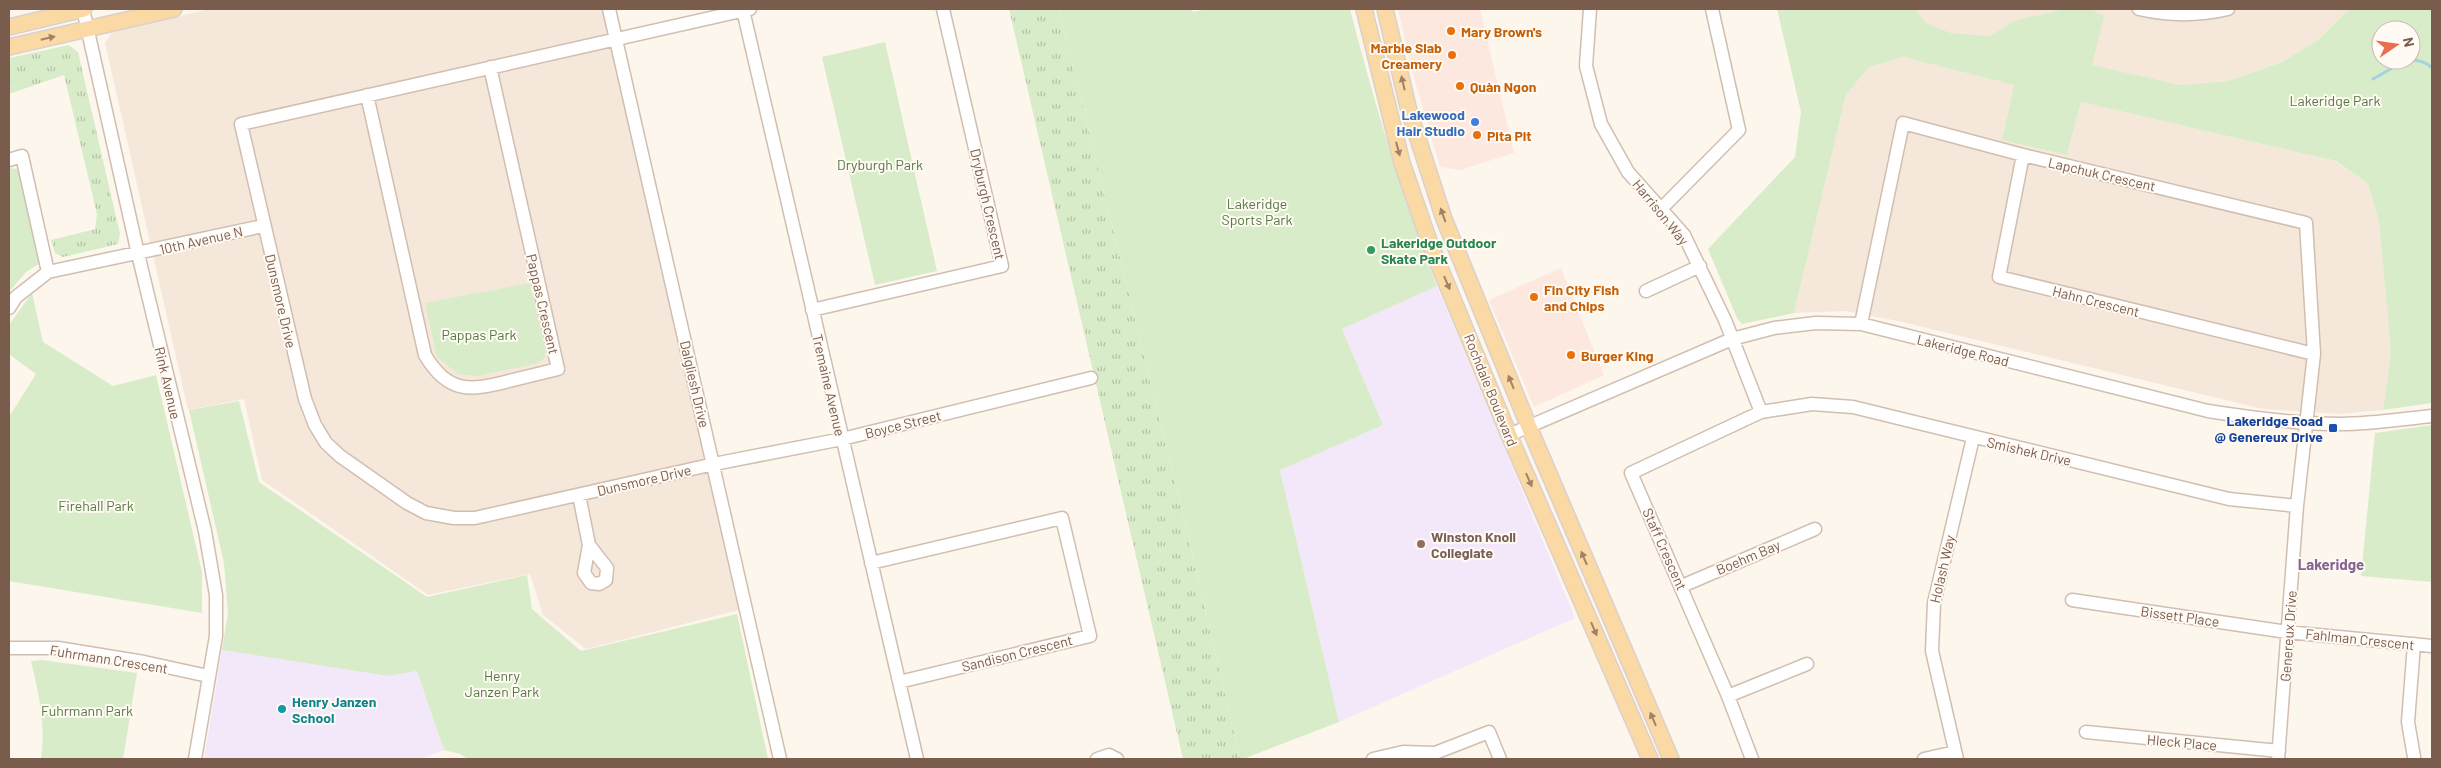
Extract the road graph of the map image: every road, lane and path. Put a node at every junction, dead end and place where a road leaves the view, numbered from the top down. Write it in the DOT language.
graph roads {
  1 [pos="83,9"];
  2 [pos="174,9"];
  3 [pos="609,9"];
  4 [pos="943,9"];
  5 [pos="1364,9"];
  6 [pos="1385,9"];
  7 [pos="1590,9"];
  8 [pos="1712,9"];
  9 [pos="2139,9"];
  10 [pos="2228,9"];
  11 [pos="747,10"];
  12 [pos="9,27"];
  13 [pos="88,28"];
  14 [pos="616,38"];
  15 [pos="9,47"];
  16 [pos="490,67"];
  17 [pos="367,95"];
  18 [pos="2022,155"];
  19 [pos="9,160"];
  20 [pos="1662,208"];
  21 [pos="263,226"];
  22 [pos="138,254"];
  23 [pos="1700,266"];
  24 [pos="48,272"];
  25 [pos="1646,291"];
  26 [pos="9,308"];
  27 [pos="812,310"];
  28 [pos="1860,324"];
  29 [pos="1732,338"];
  30 [pos="2314,354"];
  31 [pos="1091,378"];
  32 [pos="1761,412"];
  33 [pos="2432,416"];
  34 [pos="2308,422"];
  35 [pos="1529,427"];
  36 [pos="1509,435"];
  37 [pos="1973,438"];
  38 [pos="842,439"];
  39 [pos="714,464"];
  40 [pos="579,495"];
  41 [pos="2297,506"];
  42 [pos="1815,529"];
  43 [pos="589,545"];
  44 [pos="871,564"];
  45 [pos="1682,586"];
  46 [pos="2072,600"];
  47 [pos="2288,632"];
  48 [pos="2414,644"];
  49 [pos="2432,646"];
  50 [pos="9,648"];
  51 [pos="1807,664"];
  52 [pos="208,676"];
  53 [pos="899,682"];
  54 [pos="1728,696"];
  55 [pos="2086,732"];
  56 [pos="2278,755"];
  57 [pos="1956,756"];
  58 [pos="2414,757"];
  59 [pos="195,759"];
  60 [pos="780,759"];
  61 [pos="917,759"];
  62 [pos="1097,759"];
  63 [pos="1117,759"];
  64 [pos="1374,759"];
  65 [pos="1500,759"];
  66 [pos="1650,759"];
  67 [pos="1671,759"];
  68 [pos="1752,759"];
  69 [pos="1924,759"];
  1 -- 12 [label="main road"];
  1 -- 13 [label="street, Rink Avenue"];
  2 -- 13 [label="main road"];
  3 -- 14 [label="street, Dalgliesh Drive"];
  4 -- 27 [label="street, Dryburgh Crescent"];
  5 -- 36 [label="main road, Rochdale Boulevard, one-way"];
  35 -- 6 [label="main road, Rochdale Boulevard, one-way"];
  7 -- 20 [label="street, Harrison Way"];
  8 -- 20 [label="street"];
  9 -- 10 [label="street"];
  11 -- 14 [label="street"];
  11 -- 27 [label="street, Tremaine Avenue"];
  15 -- 13 [label="main road, one-way"];
  13 -- 22 [label="street, Rink Avenue"];
  14 -- 16 [label="street, Dunsmore Drive"];
  14 -- 39 [label="street, Dalgliesh Drive"];
  16 -- 17 [label="street, Dunsmore Drive"];
  16 -- 17 [label="street, Pappas Crescent"];
  17 -- 21 [label="street, Dunsmore Drive"];
  18 -- 28 [label="street, Lapchuk Crescent"];
  18 -- 30 [label="street, Lapchuk Crescent"];
  18 -- 30 [label="street, Hahn Crescent"];
  19 -- 24 [label="street"];
  20 -- 23 [label="street, Harrison Way"];
  21 -- 22 [label="street, 10th Avenue N"];
  21 -- 40 [label="street, Dunsmore Drive"];
  22 -- 24 [label="street"];
  22 -- 52 [label="street, Rink Avenue"];
  23 -- 25 [label="street"];
  23 -- 29 [label="street, Harrison Way"];
  24 -- 26 [label="street"];
  27 -- 38 [label="street, Tremaine Avenue"];
  28 -- 29 [label="street, Lakeridge Road"];
  28 -- 34 [label="street, Lakeridge Road"];
  29 -- 32 [label="street, Harrison Way"];
  29 -- 35 [label="street, Lakeridge Road"];
  30 -- 34 [label="street, Lapchuk Crescent"];
  31 -- 38 [label="street, Boyce Street"];
  32 -- 37 [label="street, Smishek Drive"];
  32 -- 45 [label="street, Staff Crescent"];
  33 -- 34 [label="street, Lakeridge Road"];
  34 -- 41 [label="street, Genereux Drive"];
  35 -- 36 [label="street, Lakeridge Road"];
  67 -- 35 [label="main road, Rochdale Boulevard, one-way"];
  36 -- 66 [label="main road, Rochdale Boulevard, one-way"];
  37 -- 41 [label="street, Smishek Drive"];
  37 -- 57 [label="street, Holash Way"];
  38 -- 39 [label="street, Boyce Street"];
  38 -- 44 [label="street, Tremaine Avenue"];
  39 -- 40 [label="street, Dunsmore Drive"];
  39 -- 60 [label="street, Dalgliesh Drive"];
  40 -- 43 [label="street"];
  41 -- 47 [label="street, Genereux Drive"];
  42 -- 45 [label="street, Boehm Bay"];
  44 -- 53 [label="street, Tremaine Avenue"];
  44 -- 53 [label="street, Sandison Crescent"];
  45 -- 54 [label="street, Staff Crescent"];
  46 -- 47 [label="street, Bissett Place"];
  47 -- 48 [label="street, Fahlman Crescent"];
  47 -- 56 [label="street, Genereux Drive"];
  48 -- 49 [label="street, Fahlman Crescent"];
  48 -- 58 [label="street"];
  50 -- 52 [label="street, Fuhrmann Crescent"];
  51 -- 54 [label="street"];
  52 -- 59 [label="street, Rink Avenue"];
  53 -- 61 [label="street, Tremaine Avenue"];
  54 -- 68 [label="street, Staff Crescent"];
  55 -- 56 [label="street, Hleck Place"];
  57 -- 69 [label="street"];
  62 -- 63 [label="street"];
  64 -- 65 [label="street"];
}
